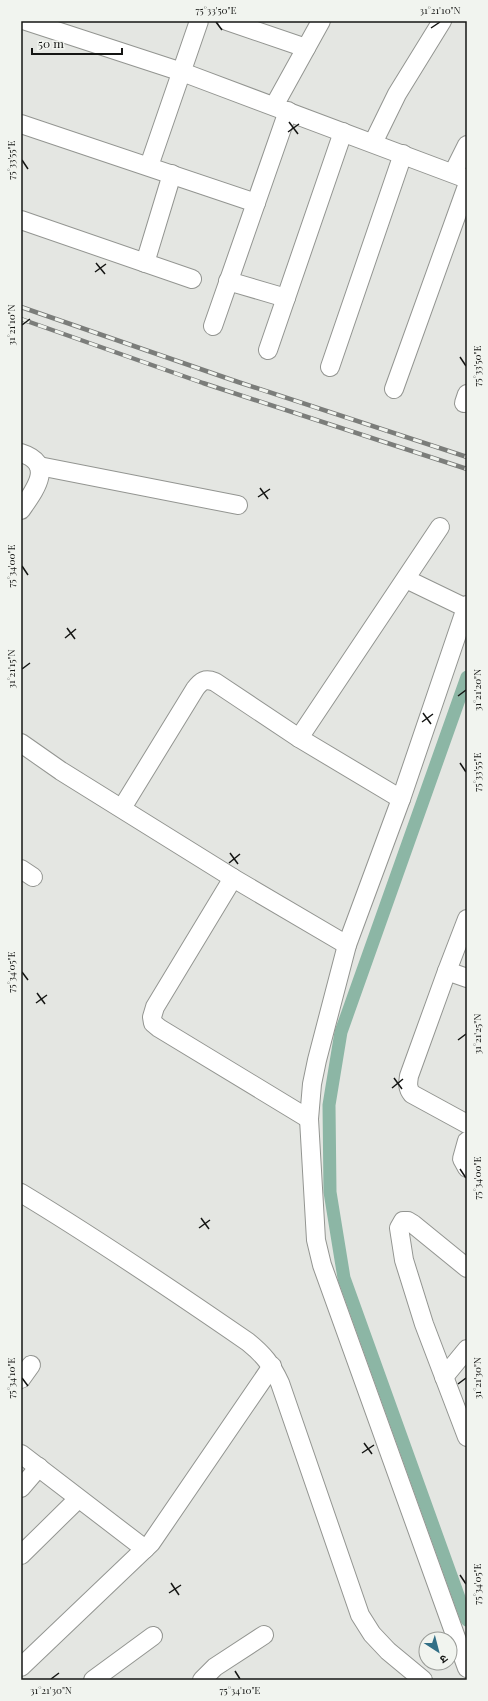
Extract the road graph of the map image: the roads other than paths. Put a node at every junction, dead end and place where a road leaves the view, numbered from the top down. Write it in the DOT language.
graph roads {
  1 [pos="26,21"];
  2 [pos="199,21"];
  3 [pos="226,21"];
  4 [pos="321,21"];
  5 [pos="442,21"];
  6 [pos="306,48"];
  7 [pos="182,72"];
  8 [pos="281,109"];
  9 [pos="21,124"];
  10 [pos="343,132"];
  11 [pos="373,143"];
  12 [pos="467,145"];
  13 [pos="403,154"];
  14 [pos="149,166"];
  15 [pos="172,174"];
  16 [pos="460,176"];
  17 [pos="467,186"];
  18 [pos="256,203"];
  19 [pos="21,220"];
  20 [pos="145,263"];
  21 [pos="192,279"];
  22 [pos="228,281"];
  23 [pos="286,298"];
  24 [pos="214,326"];
  25 [pos="268,350"];
  26 [pos="330,367"];
  27 [pos="394,389"];
  28 [pos="21,453"];
  29 [pos="39,466"];
  30 [pos="238,505"];
  31 [pos="21,510"];
  32 [pos="440,527"];
  33 [pos="406,579"];
  34 [pos="466,606"];
  35 [pos="299,738"];
  36 [pos="21,743"];
  37 [pos="400,799"];
  38 [pos="122,808"];
  39 [pos="234,878"];
  40 [pos="467,919"];
  41 [pos="347,945"];
  42 [pos="446,971"];
  43 [pos="467,978"];
  44 [pos="309,1119"];
  45 [pos="467,1124"];
  46 [pos="467,1141"];
  47 [pos="467,1168"];
  48 [pos="21,1194"];
  49 [pos="467,1268"];
  50 [pos="466,1352"];
  51 [pos="272,1366"];
  52 [pos="444,1377"];
  53 [pos="467,1437"];
  54 [pos="21,1454"];
  55 [pos="39,1467"];
  56 [pos="21,1488"];
  57 [pos="78,1499"];
  58 [pos="145,1549"];
  59 [pos="21,1555"];
  60 [pos="264,1635"];
  61 [pos="153,1636"];
  62 [pos="21,1667"];
  63 [pos="467,1668"];
  64 [pos="220,1674"];
  65 [pos="93,1680"];
  66 [pos="202,1680"];
  67 [pos="422,1680"];
  1 -- 7 [label="street"];
  2 -- 7 [label="street"];
  3 -- 6 [label="street"];
  4 -- 6 [label="street"];
  5 -- 11 [label="street"];
  6 -- 8 [label="street"];
  7 -- 8 [label="street"];
  7 -- 14 [label="street"];
  8 -- 10 [label="street"];
  8 -- 18 [label="street"];
  9 -- 14 [label="street"];
  10 -- 11 [label="street"];
  10 -- 23 [label="street"];
  11 -- 13 [label="street"];
  12 -- 16 [label="street"];
  13 -- 16 [label="street"];
  13 -- 26 [label="street"];
  14 -- 15 [label="street"];
  15 -- 18 [label="street"];
  15 -- 20 [label="street"];
  17 -- 27 [label="street"];
  18 -- 22 [label="street"];
  19 -- 20 [label="street"];
  20 -- 21 [label="street"];
  22 -- 23 [label="street"];
  22 -- 24 [label="street"];
  23 -- 25 [label="street"];
  28 -- 29 [label="street"];
  29 -- 30 [label="street"];
  29 -- 31 [label="street"];
  32 -- 33 [label="street"];
  33 -- 34 [label="street"];
  33 -- 35 [label="street"];
  34 -- 37 [label="street"];
  35 -- 37 [label="street"];
  35 -- 38 [label="street"];
  36 -- 38 [label="street"];
  37 -- 41 [label="street"];
  38 -- 39 [label="street"];
  39 -- 41 [label="street"];
  39 -- 44 [label="street"];
  40 -- 42 [label="street"];
  41 -- 44 [label="street"];
  42 -- 43 [label="street"];
  42 -- 45 [label="street"];
  44 -- 63 [label="street"];
  46 -- 47 [label="street"];
  48 -- 51 [label="street"];
  49 -- 52 [label="street"];
  50 -- 52 [label="street"];
  51 -- 58 [label="street"];
  51 -- 67 [label="street"];
  52 -- 53 [label="street"];
  54 -- 55 [label="street"];
  55 -- 56 [label="street"];
  55 -- 57 [label="street"];
  57 -- 58 [label="street"];
  57 -- 59 [label="street"];
  58 -- 62 [label="street"];
  60 -- 64 [label="street"];
  61 -- 65 [label="street"];
  64 -- 66 [label="street"];
}
